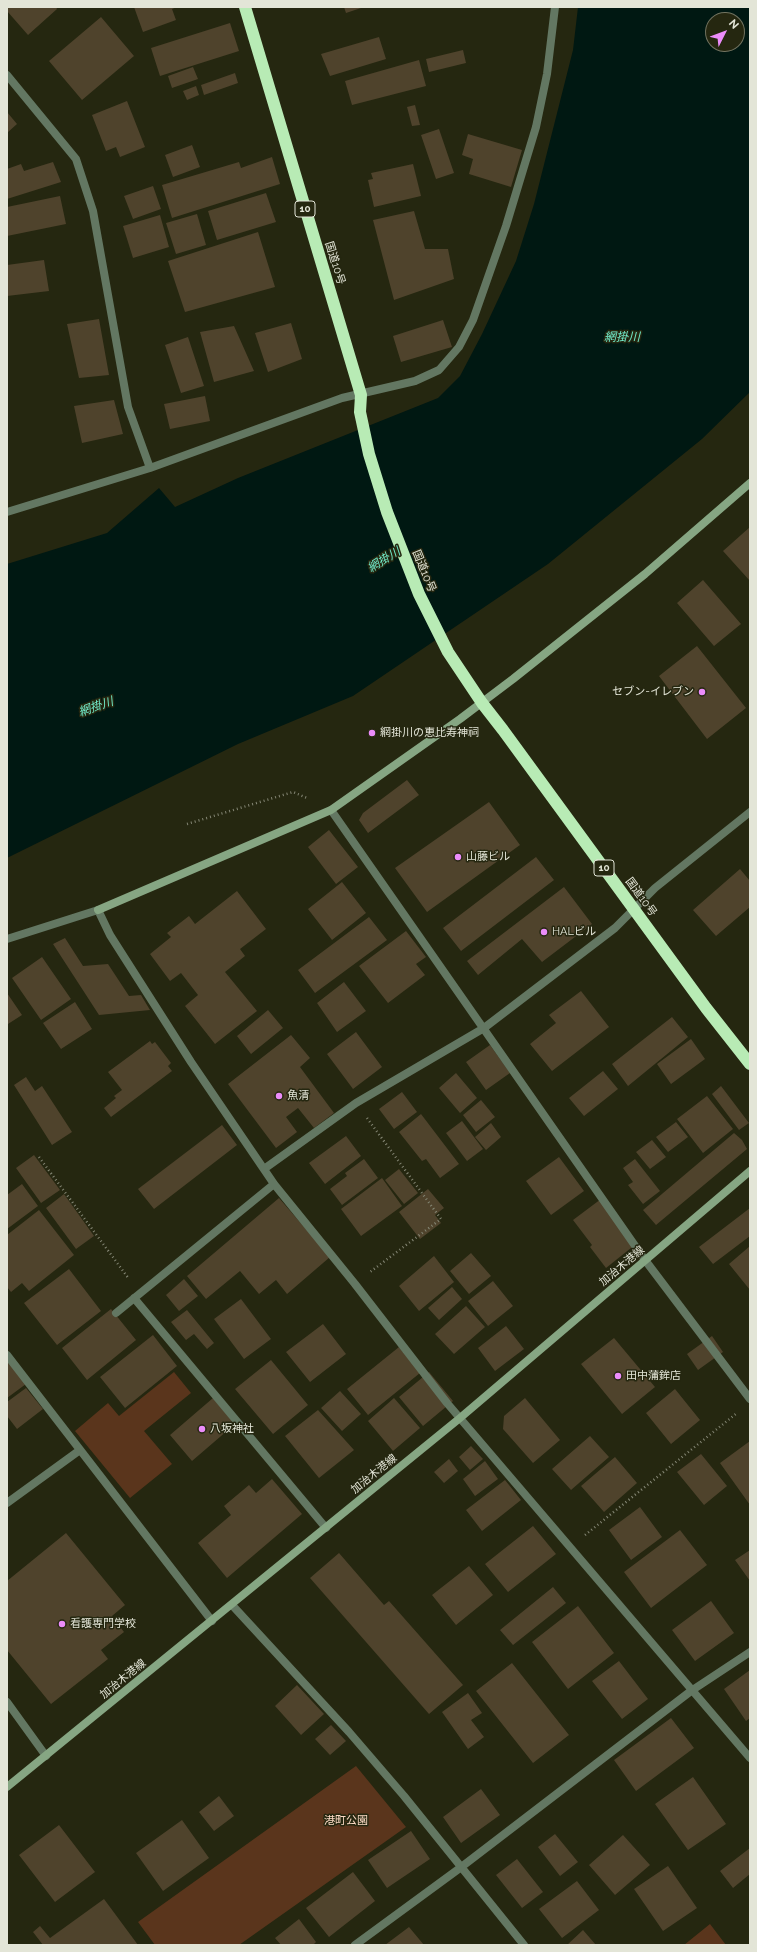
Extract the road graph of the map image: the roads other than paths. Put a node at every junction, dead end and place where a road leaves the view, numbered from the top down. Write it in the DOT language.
graph roads {
  1 [pos="245,7"];
  2 [pos="555,7"];
  3 [pos="7,75"];
  4 [pos="361,395"];
  5 [pos="150,468"];
  6 [pos="750,483"];
  7 [pos="744,490"];
  8 [pos="750,496"];
  9 [pos="7,512"];
  10 [pos="482,703"];
  11 [pos="331,810"];
  12 [pos="750,812"];
  13 [pos="634,908"];
  14 [pos="98,910"];
  15 [pos="7,939"];
  16 [pos="484,1028"];
  17 [pos="750,1064"];
  18 [pos="264,1169"];
  19 [pos="750,1171"];
  20 [pos="274,1184"];
  21 [pos="645,1260"];
  22 [pos="137,1296"];
  23 [pos="116,1313"];
  24 [pos="7,1355"];
  25 [pos="750,1399"];
  26 [pos="460,1418"];
  27 [pos="80,1450"];
  28 [pos="7,1503"];
  29 [pos="326,1528"];
  30 [pos="232,1605"];
  31 [pos="212,1621"];
  32 [pos="750,1652"];
  33 [pos="691,1691"];
  34 [pos="7,1702"];
  35 [pos="46,1756"];
  36 [pos="750,1758"];
  37 [pos="7,1787"];
  38 [pos="460,1868"];
  39 [pos="355,1945"];
  40 [pos="524,1945"];
  1 -- 4 [label="highway, 国道10号 / 10"];
  2 -- 4 [label="street"];
  3 -- 5 [label="street"];
  4 -- 5 [label="street"];
  4 -- 10 [label="highway, 国道10号 / 10"];
  5 -- 9 [label="street"];
  6 -- 7 [label="main road"];
  7 -- 8 [label="main road"];
  7 -- 10 [label="main road"];
  10 -- 11 [label="main road"];
  10 -- 13 [label="highway, 国道10号 / 10"];
  11 -- 14 [label="main road"];
  11 -- 16 [label="street"];
  12 -- 13 [label="street"];
  13 -- 16 [label="street"];
  13 -- 17 [label="highway, 国道10号 / 10"];
  14 -- 15 [label="street"];
  14 -- 18 [label="street"];
  16 -- 18 [label="street"];
  16 -- 21 [label="street"];
  18 -- 20 [label="street"];
  19 -- 21 [label="main road, 加治木港線"];
  20 -- 22 [label="street"];
  20 -- 26 [label="street"];
  21 -- 25 [label="street"];
  21 -- 26 [label="main road, 加治木港線"];
  22 -- 23 [label="street"];
  22 -- 29 [label="street"];
  24 -- 27 [label="street"];
  26 -- 29 [label="main road, 加治木港線"];
  26 -- 33 [label="street"];
  27 -- 28 [label="street"];
  27 -- 31 [label="street"];
  29 -- 30 [label="main road, 加治木港線"];
  30 -- 31 [label="main road, 加治木港線"];
  30 -- 38 [label="street"];
  31 -- 35 [label="main road, 加治木港線"];
  32 -- 33 [label="street"];
  33 -- 36 [label="street"];
  33 -- 38 [label="street"];
  34 -- 35 [label="street"];
  35 -- 37 [label="main road, 加治木港線"];
  38 -- 39 [label="street"];
  38 -- 40 [label="street"];
}
